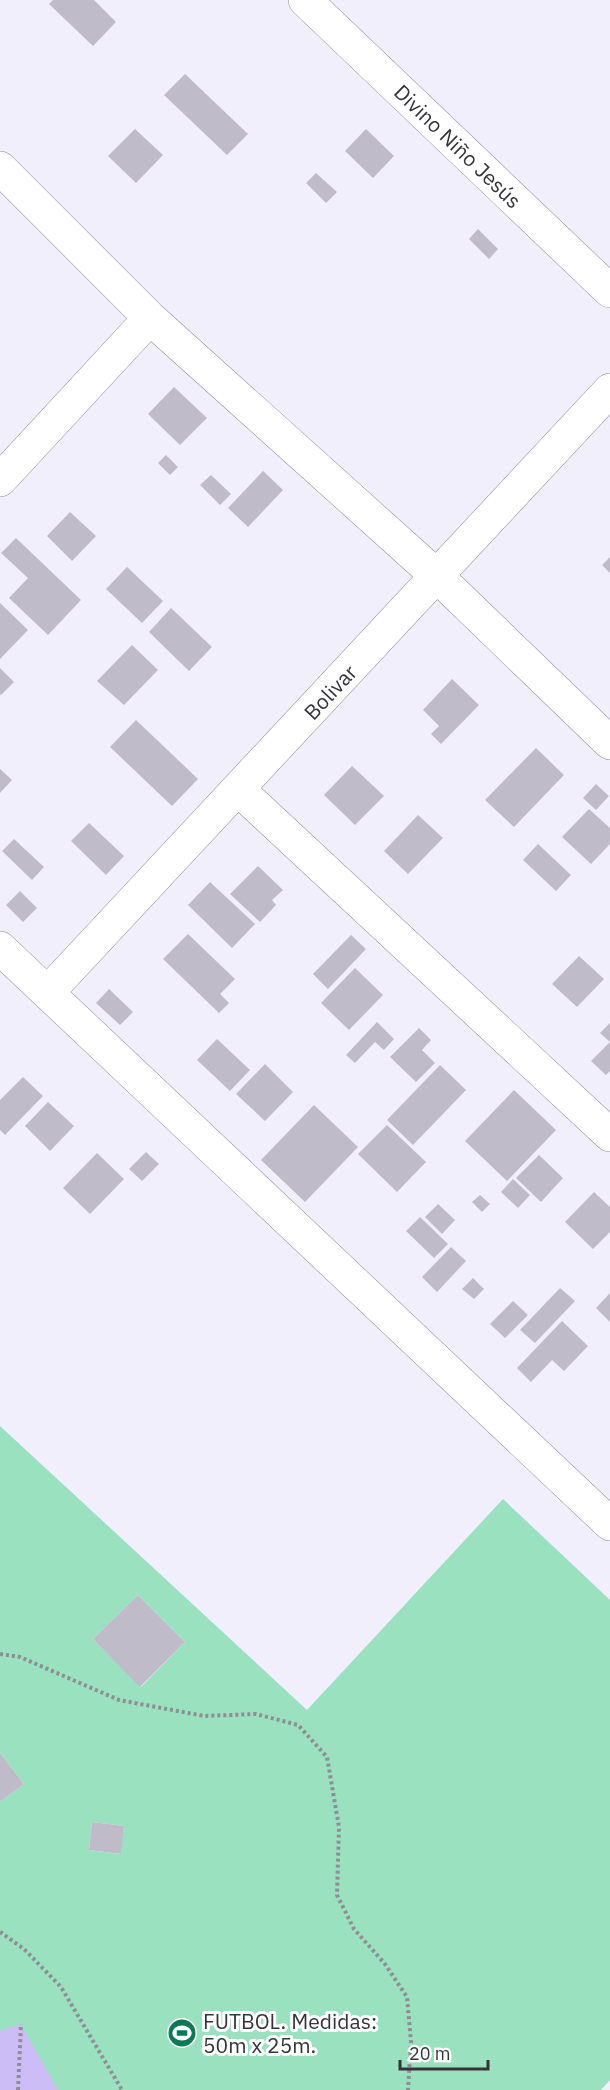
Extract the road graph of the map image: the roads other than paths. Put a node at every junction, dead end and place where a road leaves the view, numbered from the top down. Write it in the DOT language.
graph roads {
  1 [pos="305,0"];
  2 [pos="0,168"];
  3 [pos="610,291"];
  4 [pos="150,318"];
  5 [pos="610,390"];
  6 [pos="0,480"];
  7 [pos="438,577"];
  8 [pos="610,743"];
  9 [pos="239,790"];
  10 [pos="0,948"];
  11 [pos="48,992"];
  12 [pos="610,1135"];
  13 [pos="610,1524"];
  1 -- 3 [label="street, Divino Niño Jesús"];
  2 -- 4 [label="street"];
  4 -- 6 [label="street"];
  4 -- 7 [label="street"];
  5 -- 7 [label="street, Bolivar"];
  7 -- 8 [label="street"];
  7 -- 9 [label="street, Bolivar"];
  9 -- 11 [label="street, Bolivar"];
  9 -- 12 [label="street"];
  10 -- 11 [label="street"];
  11 -- 13 [label="street"];
}
